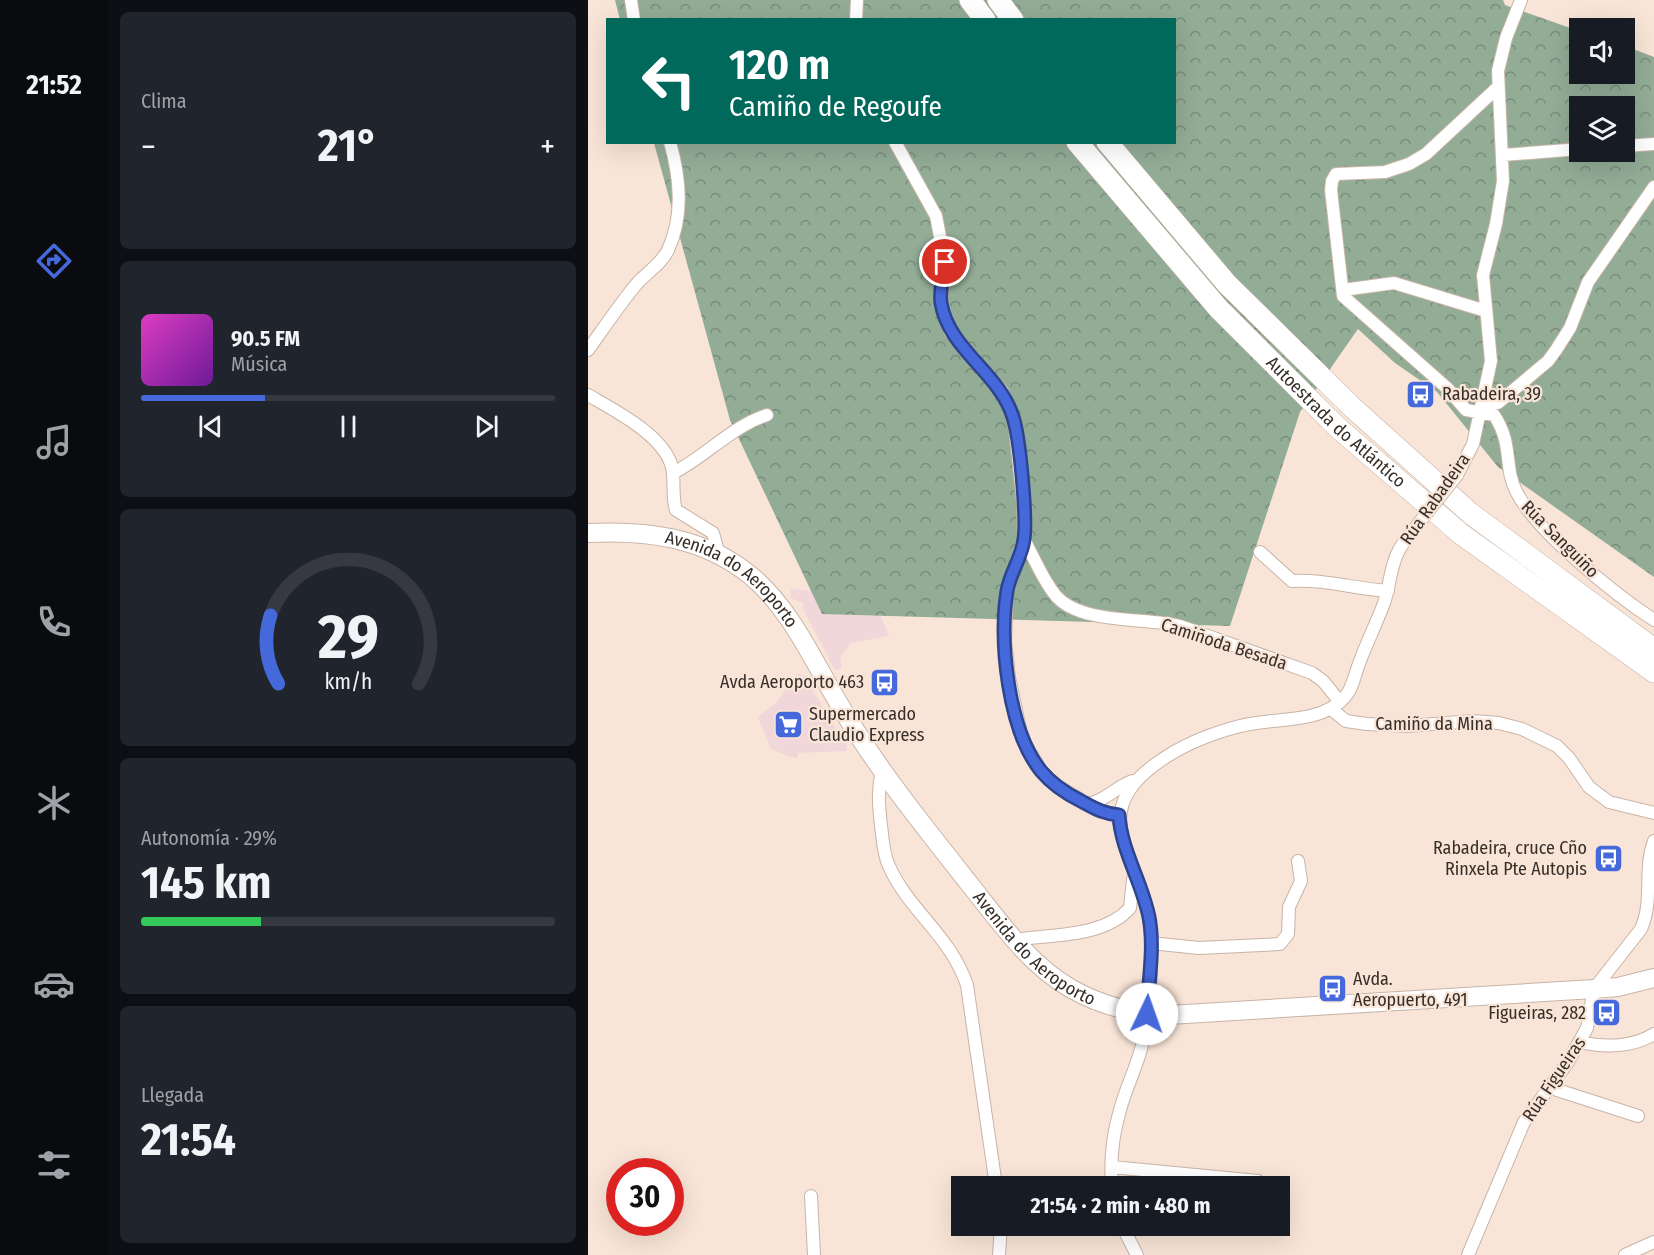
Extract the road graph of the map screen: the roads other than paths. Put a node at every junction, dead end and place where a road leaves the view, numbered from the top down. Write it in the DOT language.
graph roads {
  1 [pos="632,0"];
  2 [pos="858,0"];
  3 [pos="970,0"];
  4 [pos="998,0"];
  5 [pos="1521,0"];
  6 [pos="634,18"];
  7 [pos="856,18"];
  8 [pos="984,18"];
  9 [pos="1012,18"];
  10 [pos="1497,88"];
  11 [pos="671,144"];
  12 [pos="896,144"];
  13 [pos="1079,144"];
  14 [pos="1109,144"];
  15 [pos="1654,144"];
  16 [pos="1635,145"];
  17 [pos="1569,150"];
  18 [pos="1503,155"];
  19 [pos="1654,187"];
  20 [pos="1343,290"];
  21 [pos="1486,310"];
  22 [pos="588,350"];
  23 [pos="588,395"];
  24 [pos="1480,408"];
  25 [pos="767,415"];
  26 [pos="673,473"];
  27 [pos="588,533"];
  28 [pos="1024,540"];
  29 [pos="1260,552"];
  30 [pos="719,555"];
  31 [pos="1388,591"];
  32 [pos="1654,620"];
  33 [pos="1642,649"];
  34 [pos="1654,672"];
  35 [pos="1336,705"];
  36 [pos="882,771"];
  37 [pos="1137,780"];
  38 [pos="1087,804"];
  39 [pos="1654,813"];
  40 [pos="1119,815"];
  41 [pos="1654,841"];
  42 [pos="1298,861"];
  43 [pos="1135,872"];
  44 [pos="1015,940"];
  45 [pos="1151,942"];
  46 [pos="1654,978"];
  47 [pos="1594,989"];
  48 [pos="1147,1014"];
  49 [pos="1654,1034"];
  50 [pos="1581,1042"];
  51 [pos="1548,1087"];
  52 [pos="1638,1116"];
  53 [pos="1112,1167"];
  54 [pos="995,1176"];
  55 [pos="1112,1176"];
  56 [pos="1206,1176"];
  57 [pos="811,1196"];
  58 [pos="1000,1236"];
  59 [pos="1127,1236"];
  60 [pos="1654,1242"];
  61 [pos="814,1255"];
  62 [pos="999,1255"];
  63 [pos="1137,1255"];
  64 [pos="1468,1255"];
  65 [pos="1625,1255"];
  1 -- 6 [label="street"];
  2 -- 7 [label="street"];
  3 -- 8 [label="highway"];
  4 -- 9 [label="highway"];
  5 -- 10 [label="street, Rúa Rabadeira"];
  10 -- 18 [label="street, Rúa Rabadeira"];
  10 -- 20 [label="street"];
  11 -- 22 [label="street"];
  12 -- 28 [label="street"];
  13 -- 33 [label="highway, Autoestrada do Atlántico"];
  14 -- 33 [label="highway, Autoestrada do Atlántico"];
  15 -- 16 [label="street"];
  17 -- 18 [label="street"];
  18 -- 21 [label="street, Rúa Rabadeira"];
  19 -- 24 [label="street"];
  20 -- 21 [label="street"];
  20 -- 24 [label="street, Rúa Sanguiño"];
  21 -- 24 [label="street, Rúa Rabadeira"];
  23 -- 26 [label="street"];
  24 -- 31 [label="street, Rúa Rabadeira, bridge"];
  24 -- 32 [label="street, Rúa Sanguiño"];
  25 -- 26 [label="street"];
  26 -- 30 [label="street"];
  27 -- 30 [label="main road, Avenida do Aeroporto"];
  28 -- 35 [label="street, Camiñoda Besada"];
  28 -- 38 [label="street"];
  29 -- 31 [label="street"];
  30 -- 36 [label="main road, Avenida do Aeroporto"];
  31 -- 35 [label="street, Rúa Rabadeira"];
  33 -- 34 [label="highway"];
  35 -- 37 [label="street"];
  35 -- 39 [label="street, Camiño da Mina"];
  36 -- 44 [label="main road, Avenida do Aeroporto"];
  36 -- 54 [label="street"];
  37 -- 38 [label="street"];
  37 -- 40 [label="street"];
  38 -- 40 [label="street"];
  40 -- 43 [label="street"];
  41 -- 47 [label="street, Rúa Figueiras"];
  42 -- 45 [label="street"];
  43 -- 44 [label="street"];
  43 -- 45 [label="street"];
  44 -- 48 [label="main road, Avenida do Aeroporto"];
  45 -- 48 [label="street"];
  46 -- 47 [label="main road, Avenida do Aeroporto"];
  47 -- 48 [label="main road, Avenida do Aeroporto"];
  47 -- 50 [label="street, Rúa Figueiras"];
  48 -- 53 [label="street"];
  49 -- 50 [label="street"];
  50 -- 51 [label="street, Rúa Figueiras"];
  51 -- 52 [label="street"];
  51 -- 64 [label="street, Rúa Figueiras"];
  53 -- 55 [label="street"];
  53 -- 56 [label="street"];
  57 -- 61 [label="street"];
  58 -- 62 [label="street"];
  59 -- 63 [label="street"];
  60 -- 65 [label="street"];
}
